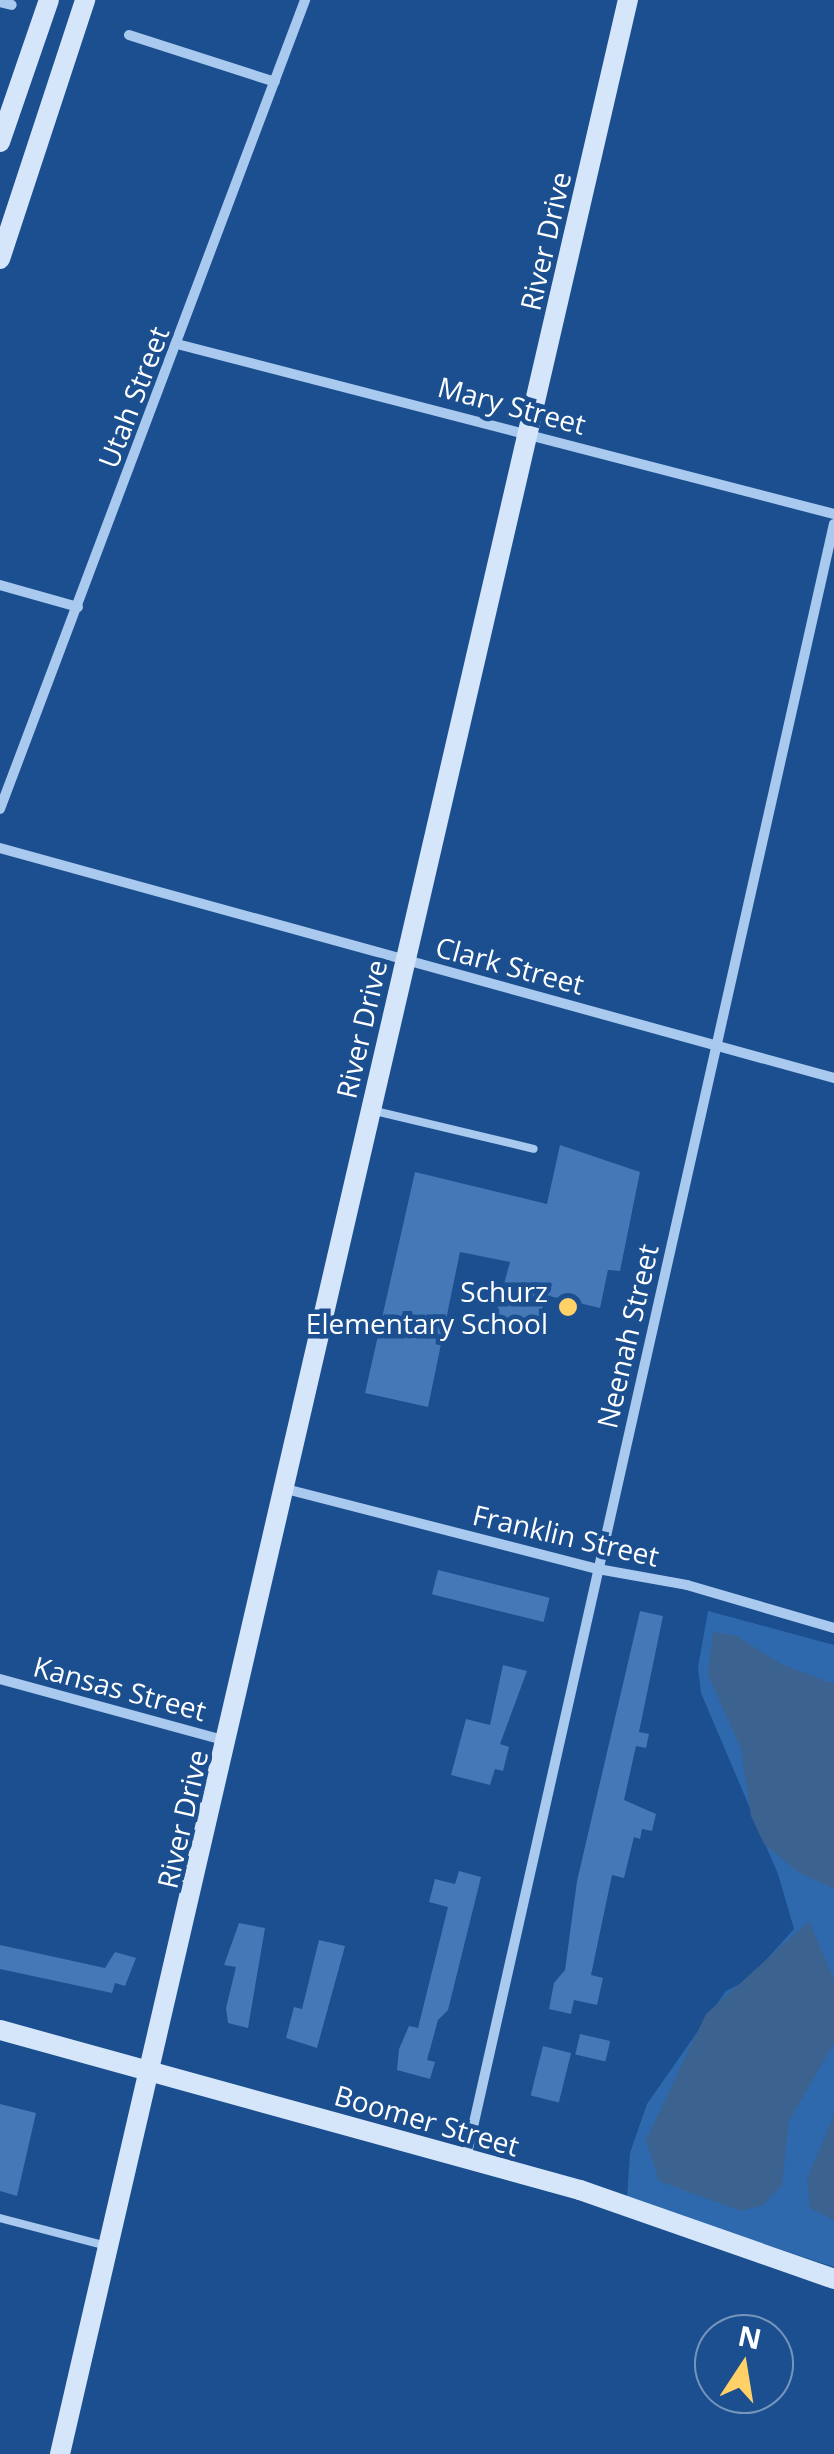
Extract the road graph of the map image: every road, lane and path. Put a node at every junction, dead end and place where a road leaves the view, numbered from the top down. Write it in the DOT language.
graph roads {
  1 [pos="49,0"];
  2 [pos="85,0"];
  3 [pos="306,0"];
  4 [pos="628,0"];
  5 [pos="0,2"];
  6 [pos="12,5"];
  7 [pos="129,35"];
  8 [pos="275,82"];
  9 [pos="0,142"];
  10 [pos="0,260"];
  11 [pos="178,344"];
  12 [pos="530,432"];
  13 [pos="834,514"];
  14 [pos="834,524"];
  15 [pos="0,585"];
  16 [pos="78,607"];
  17 [pos="0,809"];
  18 [pos="0,848"];
  19 [pos="404,959"];
  20 [pos="716,1044"];
  21 [pos="834,1078"];
  22 [pos="370,1110"];
  23 [pos="534,1149"];
  24 [pos="286,1489"];
  25 [pos="598,1569"];
  26 [pos="834,1628"];
  27 [pos="0,1679"];
  28 [pos="228,1741"];
  29 [pos="0,2030"];
  30 [pos="151,2072"];
  31 [pos="466,2159"];
  32 [pos="0,2218"];
  33 [pos="109,2247"];
  34 [pos="834,2279"];
  35 [pos="60,2454"];
  1 -- 9 [label="street"];
  2 -- 10 [label="street"];
  3 -- 8 [label="street, Utah Street"];
  4 -- 12 [label="street, River Drive"];
  5 -- 6 [label="street"];
  7 -- 8 [label="street"];
  8 -- 11 [label="street, Utah Street"];
  11 -- 12 [label="street, Mary Street"];
  11 -- 16 [label="street, Utah Street"];
  12 -- 13 [label="street, Mary Street"];
  12 -- 19 [label="street, River Drive"];
  14 -- 20 [label="street, Neenah Street"];
  15 -- 16 [label="street"];
  16 -- 17 [label="street, Utah Street"];
  18 -- 19 [label="street, Clark Street"];
  19 -- 20 [label="street, Clark Street"];
  19 -- 22 [label="street, River Drive"];
  20 -- 21 [label="street, Clark Street"];
  20 -- 25 [label="street, Neenah Street"];
  22 -- 23 [label="lane"];
  22 -- 24 [label="street, River Drive"];
  24 -- 25 [label="street, Franklin Street"];
  24 -- 28 [label="street, River Drive"];
  25 -- 26 [label="street, Franklin Street"];
  25 -- 31 [label="street, Neenah Street"];
  27 -- 28 [label="street, Kansas Street"];
  28 -- 30 [label="street, River Drive"];
  29 -- 30 [label="street, Boomer Street"];
  30 -- 31 [label="street, Boomer Street"];
  30 -- 33 [label="street, River Drive"];
  31 -- 34 [label="street, Boomer Street"];
  32 -- 33 [label="lane"];
  33 -- 35 [label="street, River Drive"];
}
